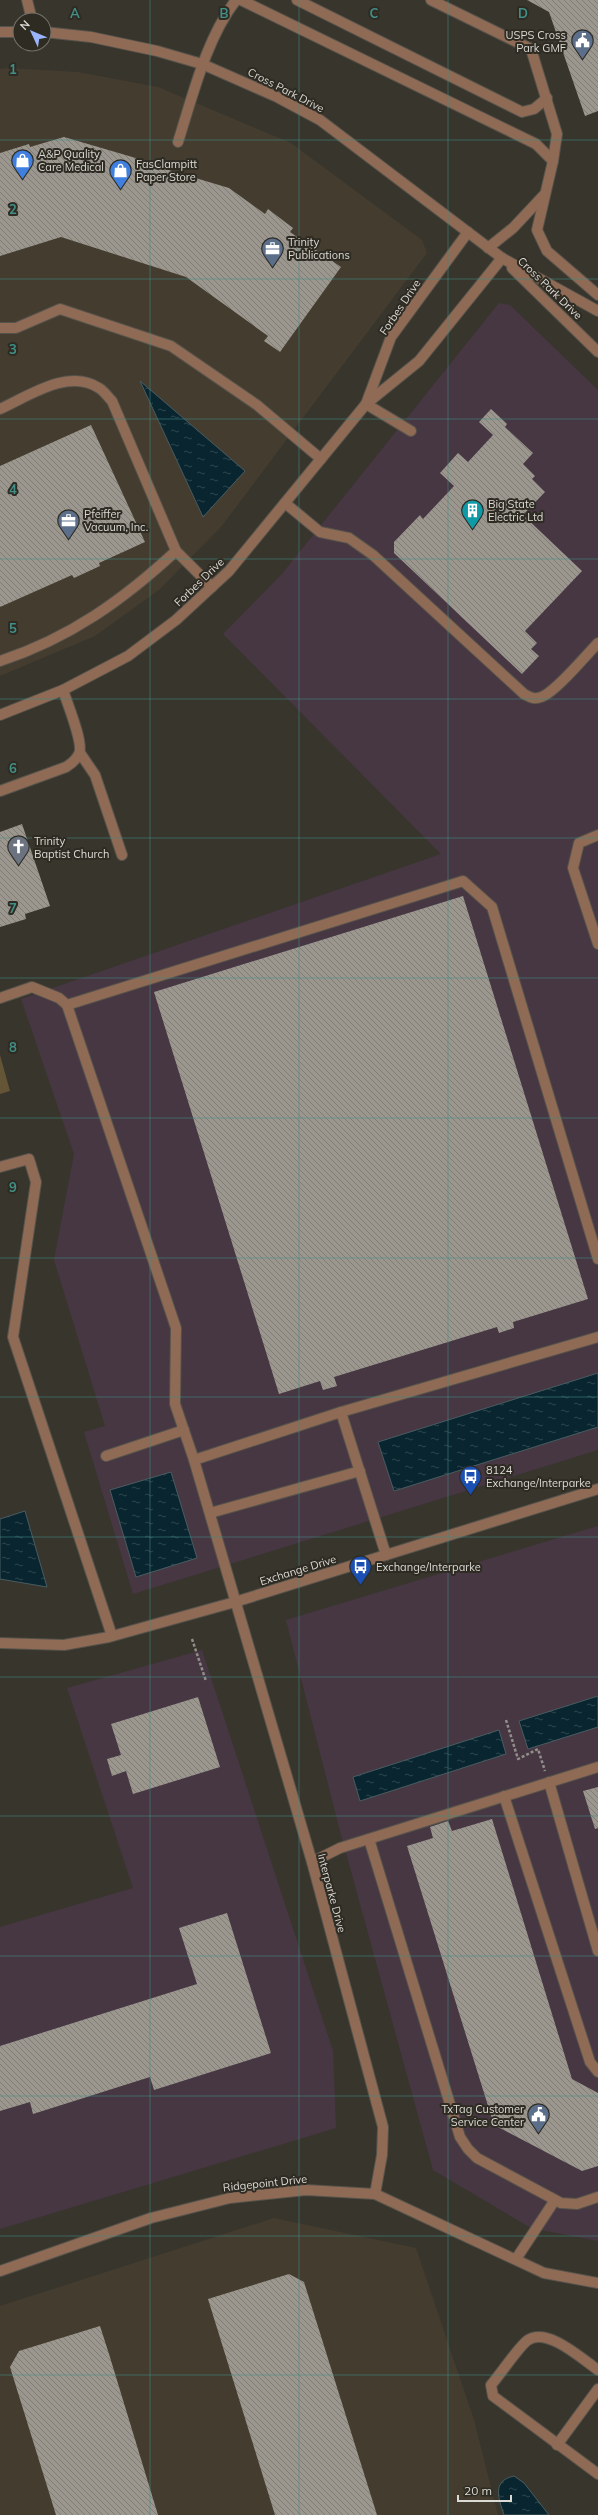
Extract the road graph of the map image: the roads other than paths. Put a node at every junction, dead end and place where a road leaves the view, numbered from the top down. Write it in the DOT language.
graph roads {
  1 [pos="27,0"];
  2 [pos="236,0"];
  3 [pos="241,0"];
  4 [pos="297,0"];
  5 [pos="431,0"];
  6 [pos="30,12"];
  7 [pos="0,32"];
  8 [pos="12,32"];
  9 [pos="52,33"];
  10 [pos="202,64"];
  11 [pos="547,98"];
  12 [pos="178,142"];
  13 [pos="553,161"];
  14 [pos="544,195"];
  15 [pos="468,232"];
  16 [pos="488,248"];
  17 [pos="502,258"];
  18 [pos="598,295"];
  19 [pos="598,311"];
  20 [pos="0,328"];
  21 [pos="598,352"];
  22 [pos="366,404"];
  23 [pos="0,409"];
  24 [pos="411,431"];
  25 [pos="321,459"];
  26 [pos="285,503"];
  27 [pos="176,551"];
  28 [pos="212,587"];
  29 [pos="598,643"];
  30 [pos="0,661"];
  31 [pos="63,690"];
  32 [pos="0,715"];
  33 [pos="80,753"];
  34 [pos="0,792"];
  35 [pos="598,835"];
  36 [pos="122,855"];
  37 [pos="598,944"];
  38 [pos="0,998"];
  39 [pos="67,1005"];
  40 [pos="0,1167"];
  41 [pos="598,1259"];
  42 [pos="598,1337"];
  43 [pos="341,1412"];
  44 [pos="184,1430"];
  45 [pos="106,1456"];
  46 [pos="194,1460"];
  47 [pos="360,1471"];
  48 [pos="598,1489"];
  49 [pos="210,1513"];
  50 [pos="386,1555"];
  51 [pos="236,1602"];
  52 [pos="112,1636"];
  53 [pos="0,1644"];
  54 [pos="598,1767"];
  55 [pos="549,1782"];
  56 [pos="504,1796"];
  57 [pos="369,1839"];
  58 [pos="312,1862"];
  59 [pos="598,1951"];
  60 [pos="598,2072"];
  61 [pos="375,2194"];
  62 [pos="598,2197"];
  63 [pos="555,2200"];
  64 [pos="516,2259"];
  65 [pos="0,2271"];
  66 [pos="598,2283"];
  67 [pos="598,2370"];
  68 [pos="598,2389"];
  69 [pos="558,2445"];
  70 [pos="598,2474"];
  1 -- 6 [label="street"];
  2 -- 10 [label="street"];
  3 -- 13 [label="street"];
  4 -- 11 [label="street"];
  5 -- 11 [label="street"];
  7 -- 8 [label="street"];
  9 -- 10 [label="street, Cross Park Drive"];
  10 -- 12 [label="street"];
  10 -- 15 [label="street, Cross Park Drive"];
  11 -- 13 [label="street"];
  13 -- 14 [label="street"];
  14 -- 16 [label="street"];
  14 -- 18 [label="street"];
  15 -- 16 [label="street, Cross Park Drive"];
  15 -- 22 [label="street, Forbes Drive"];
  16 -- 17 [label="street, Cross Park Drive"];
  17 -- 19 [label="street, Cross Park Drive"];
  17 -- 21 [label="street, Cross Park Drive"];
  17 -- 22 [label="street, Forbes Drive"];
  20 -- 25 [label="street"];
  22 -- 24 [label="street"];
  22 -- 25 [label="street, Forbes Drive"];
  23 -- 27 [label="street"];
  25 -- 26 [label="street, Forbes Drive"];
  26 -- 28 [label="street, Forbes Drive"];
  26 -- 29 [label="street"];
  27 -- 28 [label="street"];
  27 -- 30 [label="street"];
  28 -- 31 [label="street, Forbes Drive"];
  31 -- 32 [label="street, Forbes Drive"];
  31 -- 33 [label="street"];
  33 -- 34 [label="street"];
  33 -- 36 [label="street"];
  35 -- 37 [label="street"];
  38 -- 39 [label="street"];
  39 -- 41 [label="street"];
  39 -- 44 [label="street, Interparke Drive"];
  40 -- 52 [label="street"];
  42 -- 43 [label="street"];
  43 -- 46 [label="street"];
  43 -- 47 [label="street"];
  44 -- 45 [label="street"];
  44 -- 46 [label="street, Interparke Drive"];
  46 -- 49 [label="street, Interparke Drive"];
  47 -- 49 [label="street"];
  47 -- 50 [label="street"];
  48 -- 50 [label="street, Exchange Drive"];
  49 -- 51 [label="street, Interparke Drive"];
  50 -- 51 [label="street, Exchange Drive"];
  51 -- 52 [label="street, Exchange Drive"];
  51 -- 58 [label="street, Interparke Drive"];
  52 -- 53 [label="street, Exchange Drive"];
  54 -- 55 [label="street"];
  55 -- 56 [label="street"];
  55 -- 59 [label="street"];
  56 -- 57 [label="street"];
  56 -- 60 [label="street"];
  57 -- 58 [label="street"];
  57 -- 63 [label="street"];
  58 -- 61 [label="street, Interparke Drive"];
  61 -- 64 [label="street, Ridgepoint Drive"];
  61 -- 65 [label="street, Ridgepoint Drive"];
  62 -- 63 [label="street"];
  63 -- 64 [label="street"];
  64 -- 66 [label="street, Ridgepoint Drive"];
  67 -- 69 [label="street"];
  68 -- 69 [label="street"];
  69 -- 70 [label="street"];
}
